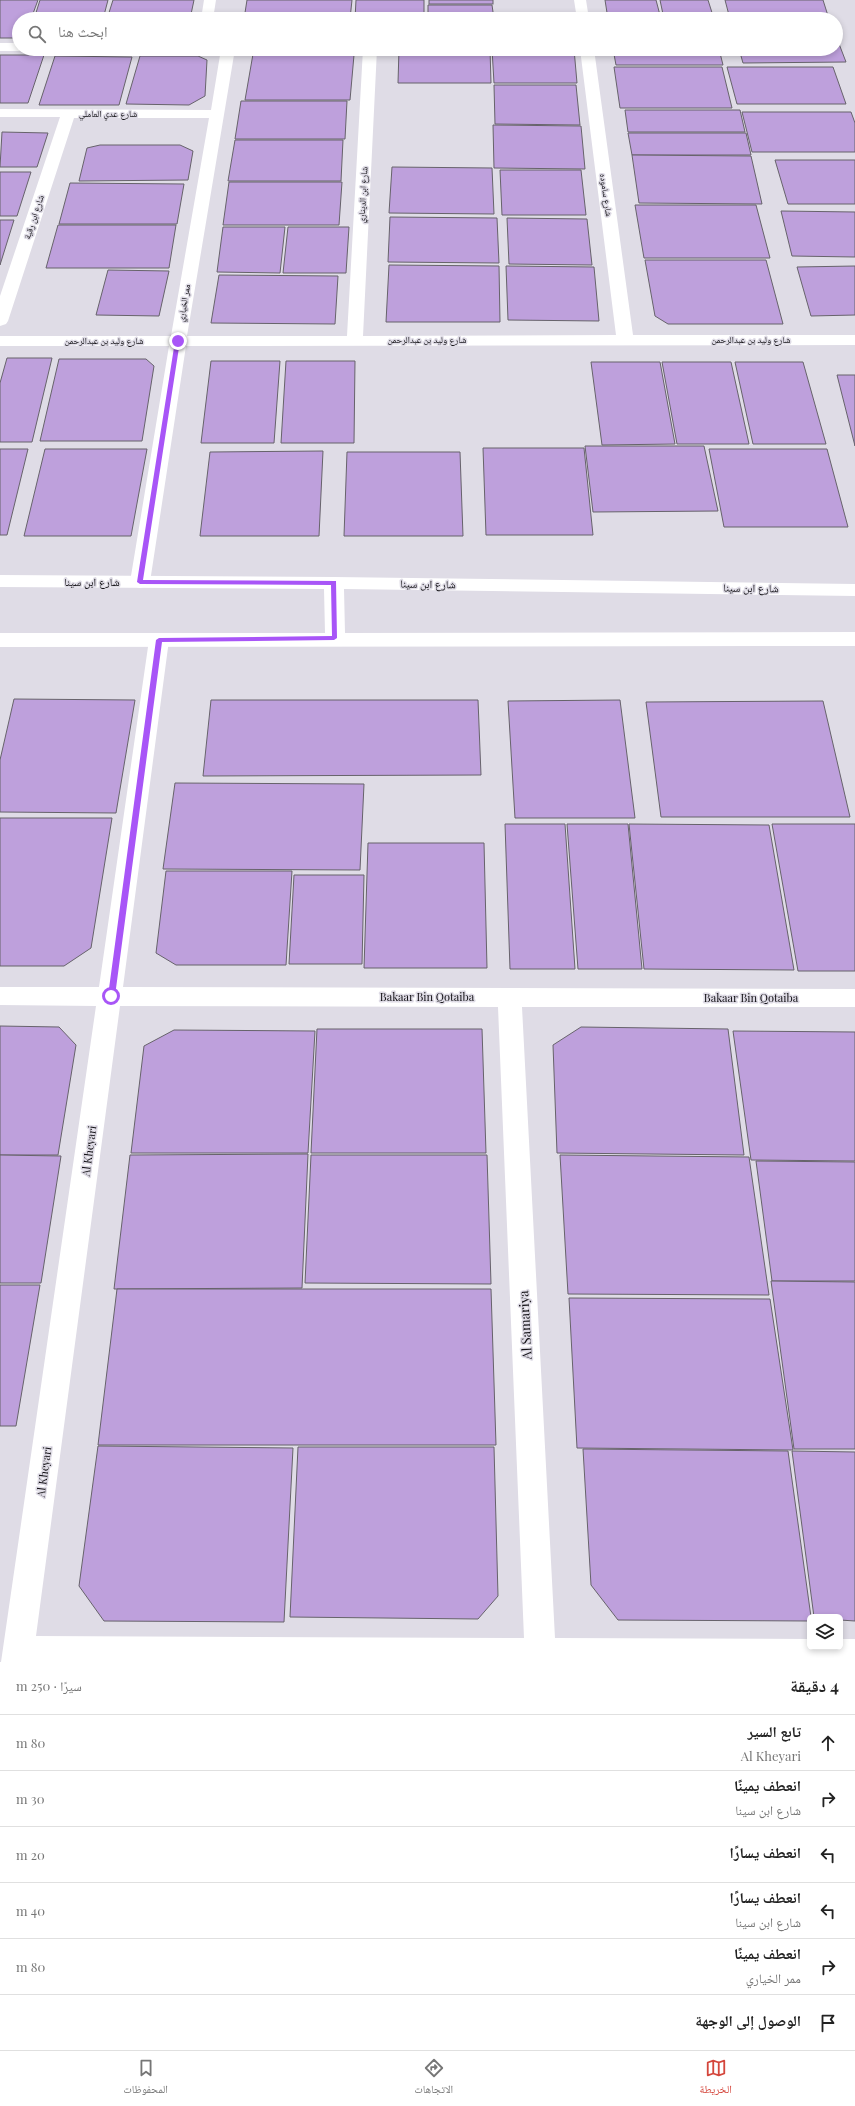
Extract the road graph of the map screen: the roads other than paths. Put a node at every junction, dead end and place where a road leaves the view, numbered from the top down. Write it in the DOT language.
graph roads {
  1 [pos="210,0"];
  2 [pos="580,0"];
  3 [pos="208,12"];
  4 [pos="582,12"];
  5 [pos="0,47"];
  6 [pos="12,48"];
  7 [pos="227,56"];
  8 [pos="370,56"];
  9 [pos="588,56"];
  10 [pos="0,113"];
  11 [pos="68,113"];
  12 [pos="217,114"];
  13 [pos="0,321"];
  14 [pos="355,340"];
  15 [pos="625,340"];
  16 [pos="855,340"];
  17 [pos="0,341"];
  18 [pos="178,341"];
  19 [pos="0,581"];
  20 [pos="140,582"];
  21 [pos="334,583"];
  22 [pos="855,590"];
  23 [pos="334,638"];
  24 [pos="855,639"];
  25 [pos="0,640"];
  26 [pos="159,640"];
  27 [pos="0,996"];
  28 [pos="111,996"];
  29 [pos="510,998"];
  30 [pos="855,998"];
  31 [pos="540,1652"];
  32 [pos="855,1655"];
  33 [pos="18,1657"];
  1 -- 3 [label="street"];
  2 -- 4 [label="street"];
  5 -- 6 [label="street"];
  7 -- 12 [label="street, ممر الخياري"];
  8 -- 14 [label="street, شارع ابن الديناري"];
  9 -- 15 [label="street, شارع ساموده"];
  10 -- 11 [label="street, شارع عدي العاملي"];
  11 -- 12 [label="street, شارع عدي العاملي"];
  11 -- 13 [label="street, شارع ابن رقية"];
  12 -- 18 [label="street, ممر الخياري"];
  14 -- 15 [label="street, شارع وليد بن عبدالرحمن"];
  14 -- 18 [label="street, شارع وليد بن عبدالرحمن"];
  15 -- 16 [label="street, شارع وليد بن عبدالرحمن"];
  17 -- 18 [label="street, شارع وليد بن عبدالرحمن"];
  18 -- 20 [label="street, ممر الخياري"];
  19 -- 20 [label="street, شارع ابن سينا"];
  20 -- 21 [label="street, شارع ابن سينا"];
  21 -- 22 [label="street, شارع ابن سينا"];
  21 -- 23 [label="street"];
  23 -- 24 [label="street"];
  23 -- 26 [label="street"];
  25 -- 26 [label="street"];
  26 -- 28 [label="street, Al Kheyari"];
  27 -- 28 [label="street, Bakaar Bin Qotaiba"];
  28 -- 29 [label="street, Bakaar Bin Qotaiba"];
  28 -- 33 [label="street, Al Kheyari"];
  29 -- 30 [label="street, Bakaar Bin Qotaiba"];
  29 -- 31 [label="street, Al Samariya"];
  31 -- 32 [label="street"];
  31 -- 33 [label="street"];
}
